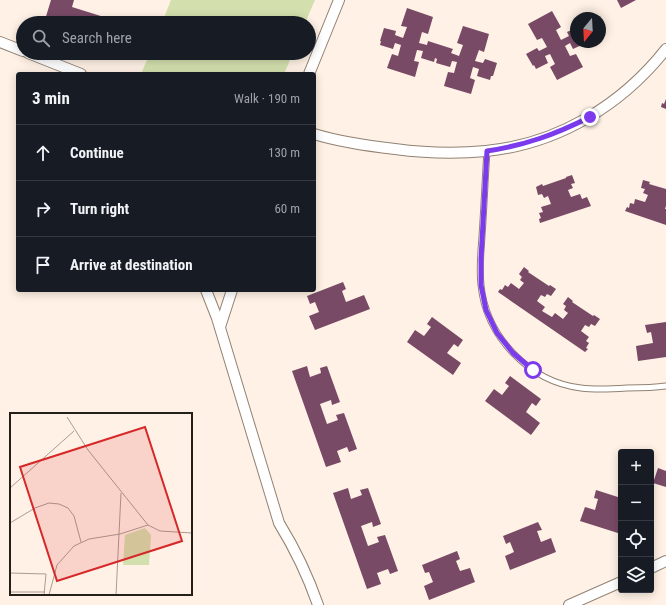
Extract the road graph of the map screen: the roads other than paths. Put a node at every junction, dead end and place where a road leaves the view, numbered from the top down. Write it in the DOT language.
graph roads {
  1 [pos="340,0"];
  2 [pos="0,42"];
  3 [pos="16,48"];
  4 [pos="666,49"];
  5 [pos="316,57"];
  6 [pos="46,60"];
  7 [pos="315,60"];
  8 [pos="76,72"];
  9 [pos="310,72"];
  10 [pos="316,134"];
  11 [pos="487,151"];
  12 [pos="207,292"];
  13 [pos="231,292"];
  14 [pos="220,327"];
  15 [pos="666,386"];
  16 [pos="666,561"];
  17 [pos="654,567"];
  18 [pos="618,583"];
  19 [pos="318,605"];
  20 [pos="569,605"];
  1 -- 5 [label="street"];
  2 -- 3 [label="street"];
  4 -- 11 [label="street"];
  6 -- 8 [label="street"];
  7 -- 9 [label="street"];
  10 -- 11 [label="street"];
  11 -- 15 [label="lane"];
  12 -- 14 [label="street"];
  13 -- 14 [label="street"];
  14 -- 19 [label="street"];
  16 -- 17 [label="street"];
  18 -- 20 [label="street"];
}
